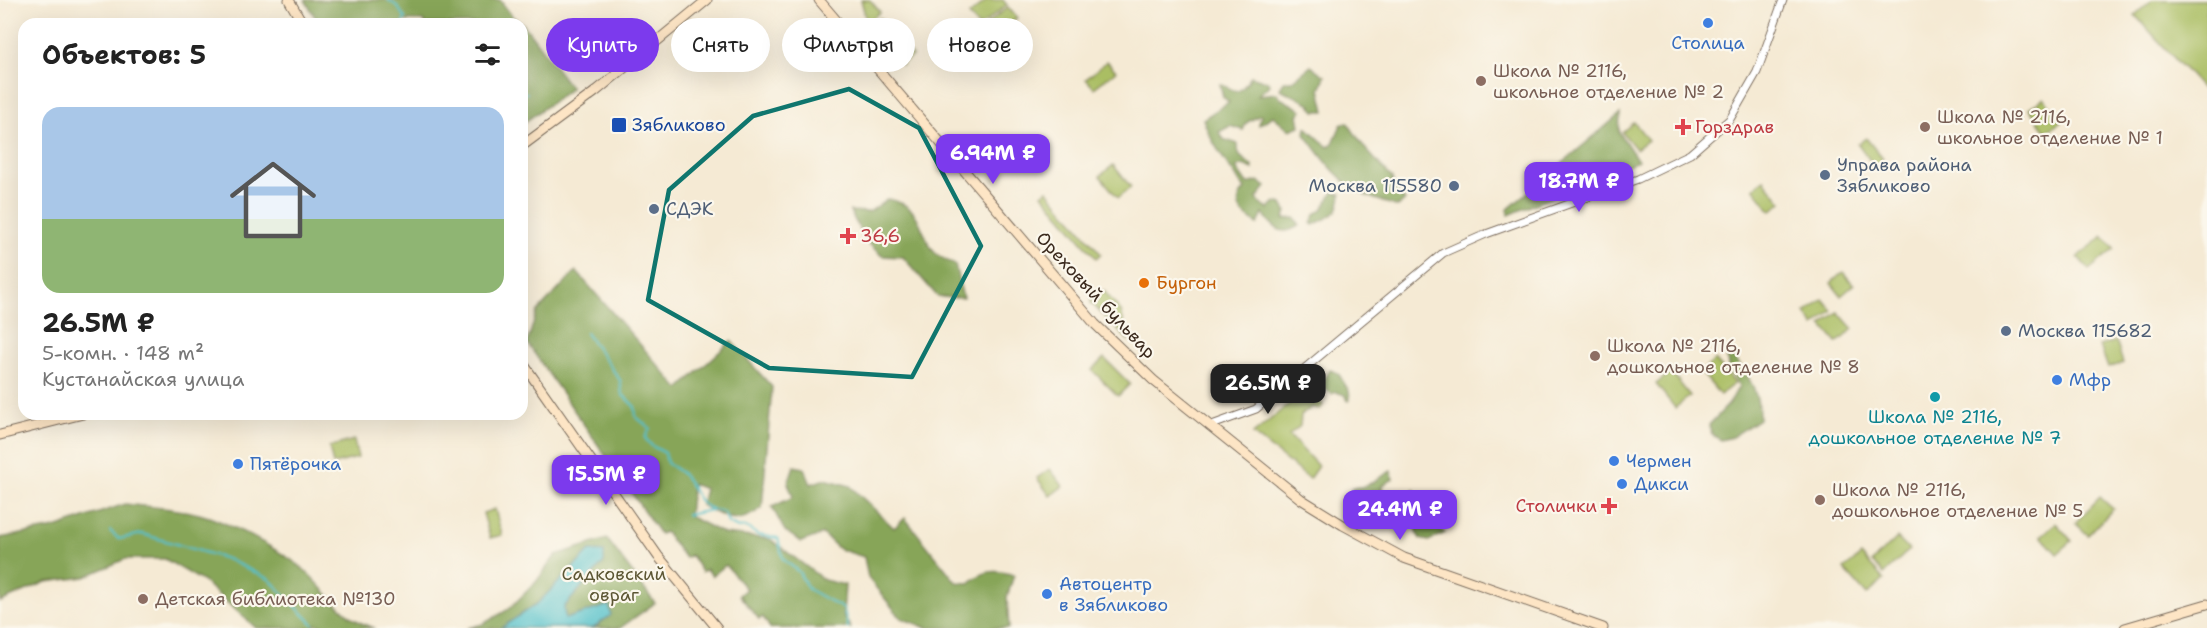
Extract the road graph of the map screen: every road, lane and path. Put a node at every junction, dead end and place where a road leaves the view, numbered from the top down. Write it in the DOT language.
graph roads {
  1 [pos="289,0"];
  2 [pos="707,0"];
  3 [pos="819,0"];
  4 [pos="1783,0"];
  5 [pos="300,18"];
  6 [pos="528,142"];
  7 [pos="528,371"];
  8 [pos="59,420"];
  9 [pos="1212,425"];
  10 [pos="0,435"];
  11 [pos="2205,605"];
  12 [pos="717,628"];
  13 [pos="1604,628"];
  14 [pos="2125,628"];
  1 -- 5 [label="street"];
  2 -- 6 [label="street"];
  3 -- 9 [label="street, Ореховый бульвар"];
  4 -- 9 [label="street"];
  7 -- 12 [label="street"];
  8 -- 10 [label="street"];
  9 -- 13 [label="street, Ореховый бульвар"];
  11 -- 14 [label="street"];
}
